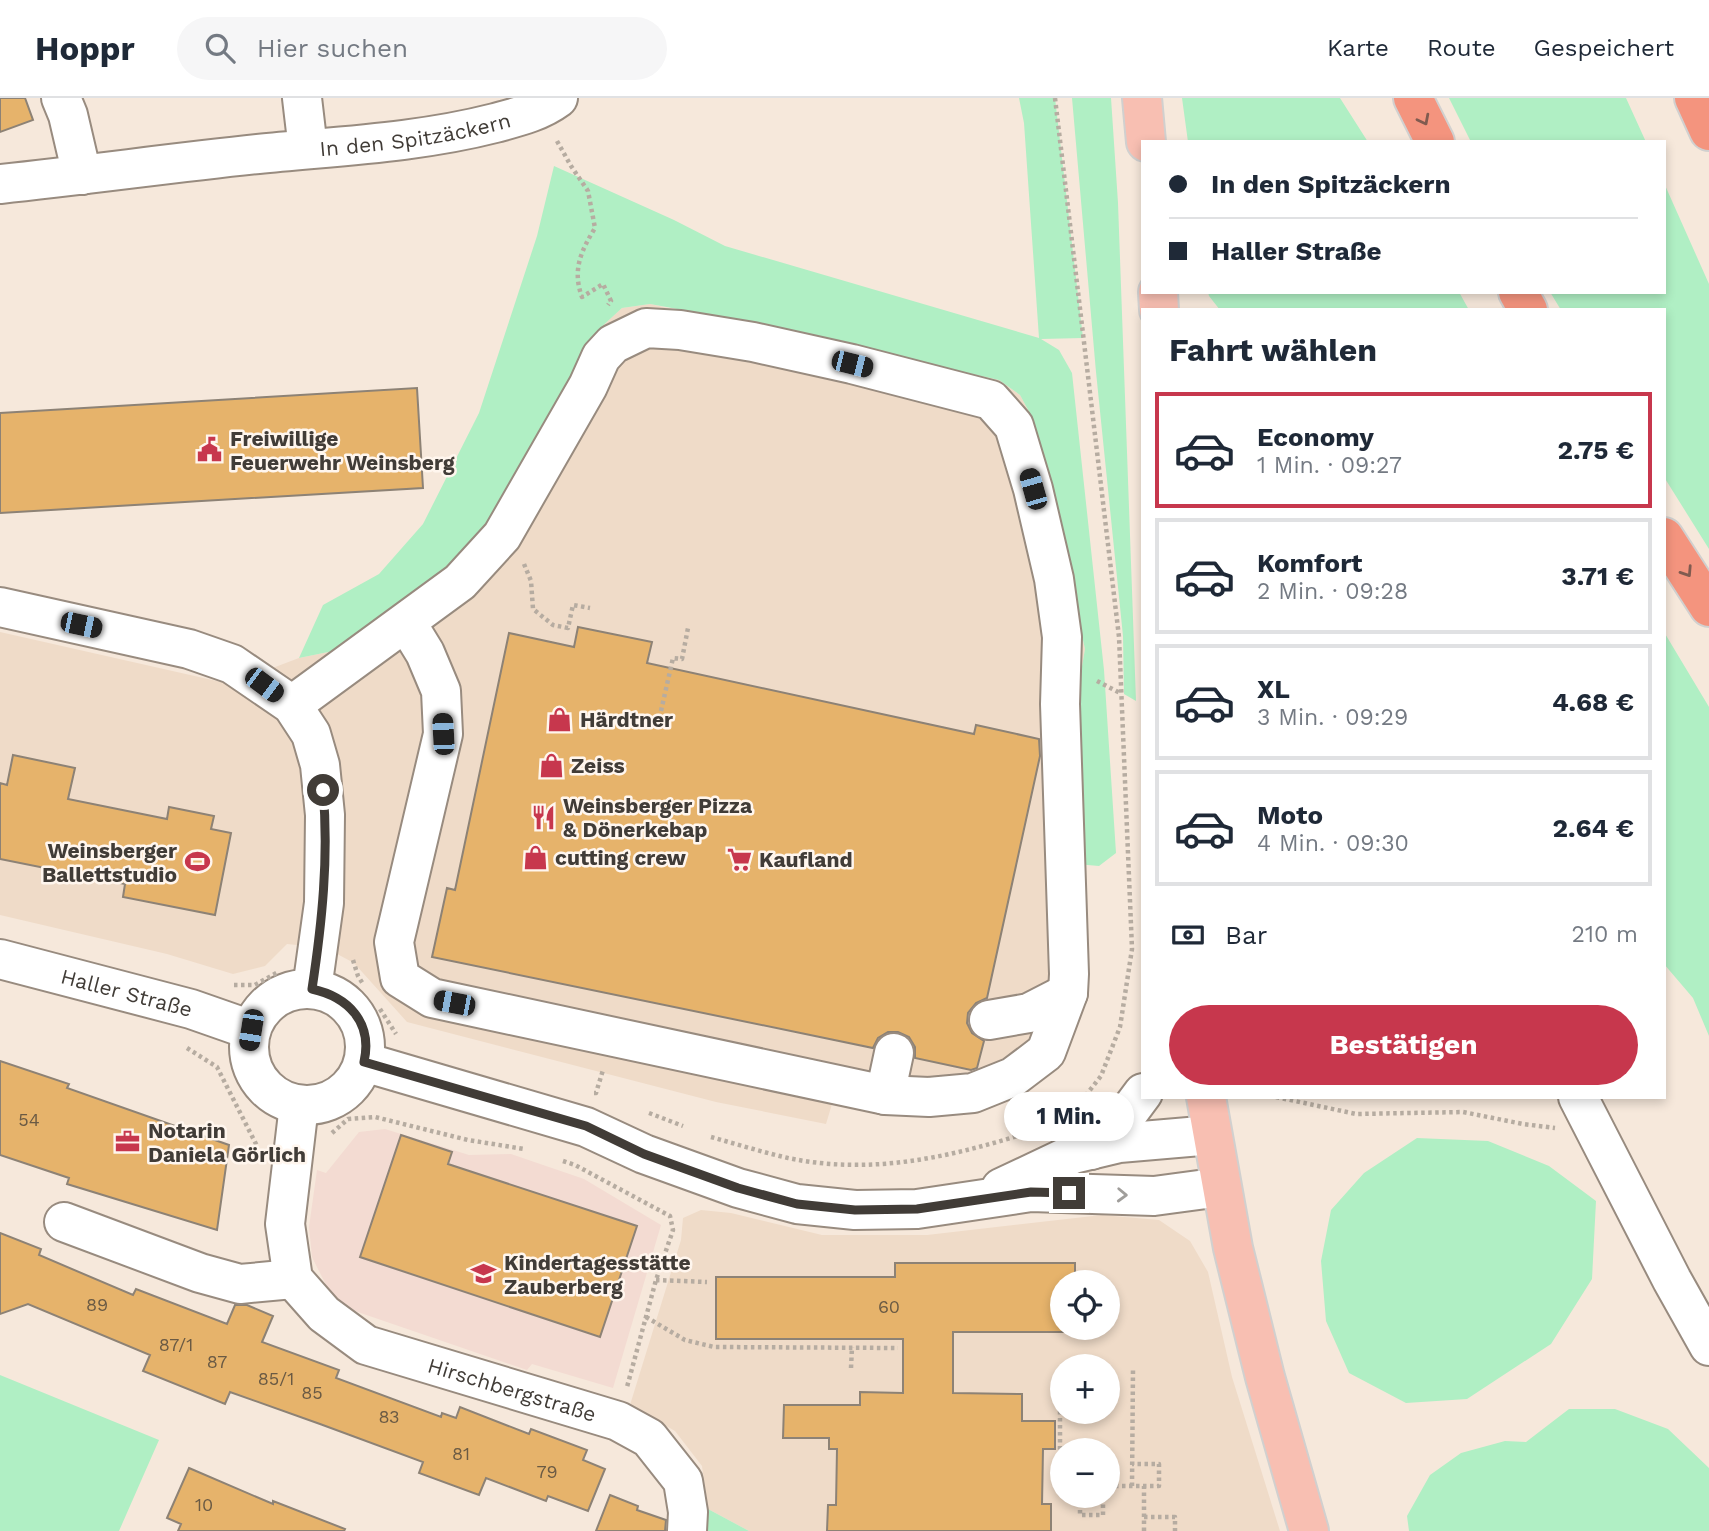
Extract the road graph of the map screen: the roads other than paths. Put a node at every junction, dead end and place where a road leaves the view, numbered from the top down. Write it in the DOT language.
graph roads {
  1 [pos="61,98"];
  2 [pos="302,98"];
  3 [pos="1142,98"];
  4 [pos="1413,98"];
  5 [pos="1694,98"];
  6 [pos="551,103"];
  7 [pos="1709,131"];
  8 [pos="1146,140"];
  9 [pos="1434,140"];
  10 [pos="308,149"];
  11 [pos="82,175"];
  12 [pos="0,184"];
  13 [pos="1666,540"];
  14 [pos="0,607"];
  15 [pos="1709,607"];
  16 [pos="406,622"];
  17 [pos="292,705"];
  18 [pos="0,959"];
  19 [pos="297,979"];
  20 [pos="1068,993"];
  21 [pos="989,1020"];
  22 [pos="251,1030"];
  23 [pos="894,1053"];
  24 [pos="364,1062"];
  25 [pos="885,1095"];
  26 [pos="1141,1096"];
  27 [pos="1206,1099"];
  28 [pos="299,1105"];
  29 [pos="1585,1111"];
  30 [pos="1212,1135"];
  31 [pos="1091,1150"];
  32 [pos="1222,1187"];
  33 [pos="981,1199"];
  34 [pos="64,1222"];
  35 [pos="293,1279"];
  36 [pos="1709,1346"];
  37 [pos="688,1531"];
  38 [pos="1309,1531"];
  1 -- 11 [label="street"];
  2 -- 10 [label="street, In den Spitzäckern"];
  3 -- 8 [label="main road"];
  4 -- 9 [label="highway, one-way"];
  5 -- 7 [label="highway"];
  6 -- 10 [label="street, In den Spitzäckern"];
  10 -- 11 [label="street, In den Spitzäckern"];
  11 -- 12 [label="street, In den Spitzäckern"];
  13 -- 15 [label="highway, one-way"];
  14 -- 17 [label="street"];
  16 -- 17 [label="street"];
  16 -- 20 [label="street"];
  16 -- 25 [label="street"];
  17 -- 19 [label="street"];
  18 -- 22 [label="street, Haller Straße"];
  19 -- 22 [label="street"];
  19 -- 24 [label="street"];
  20 -- 21 [label="street"];
  20 -- 25 [label="street"];
  22 -- 28 [label="street"];
  23 -- 25 [label="street"];
  24 -- 28 [label="street"];
  24 -- 33 [label="street"];
  26 -- 31 [label="street"];
  27 -- 30 [label="main road"];
  28 -- 35 [label="street"];
  29 -- 36 [label="street"];
  30 -- 31 [label="street"];
  30 -- 32 [label="main road"];
  31 -- 33 [label="street"];
  33 -- 32 [label="street, one-way"];
  32 -- 38 [label="main road"];
  34 -- 35 [label="street"];
  35 -- 37 [label="street, Hirschbergstraße"];
}
